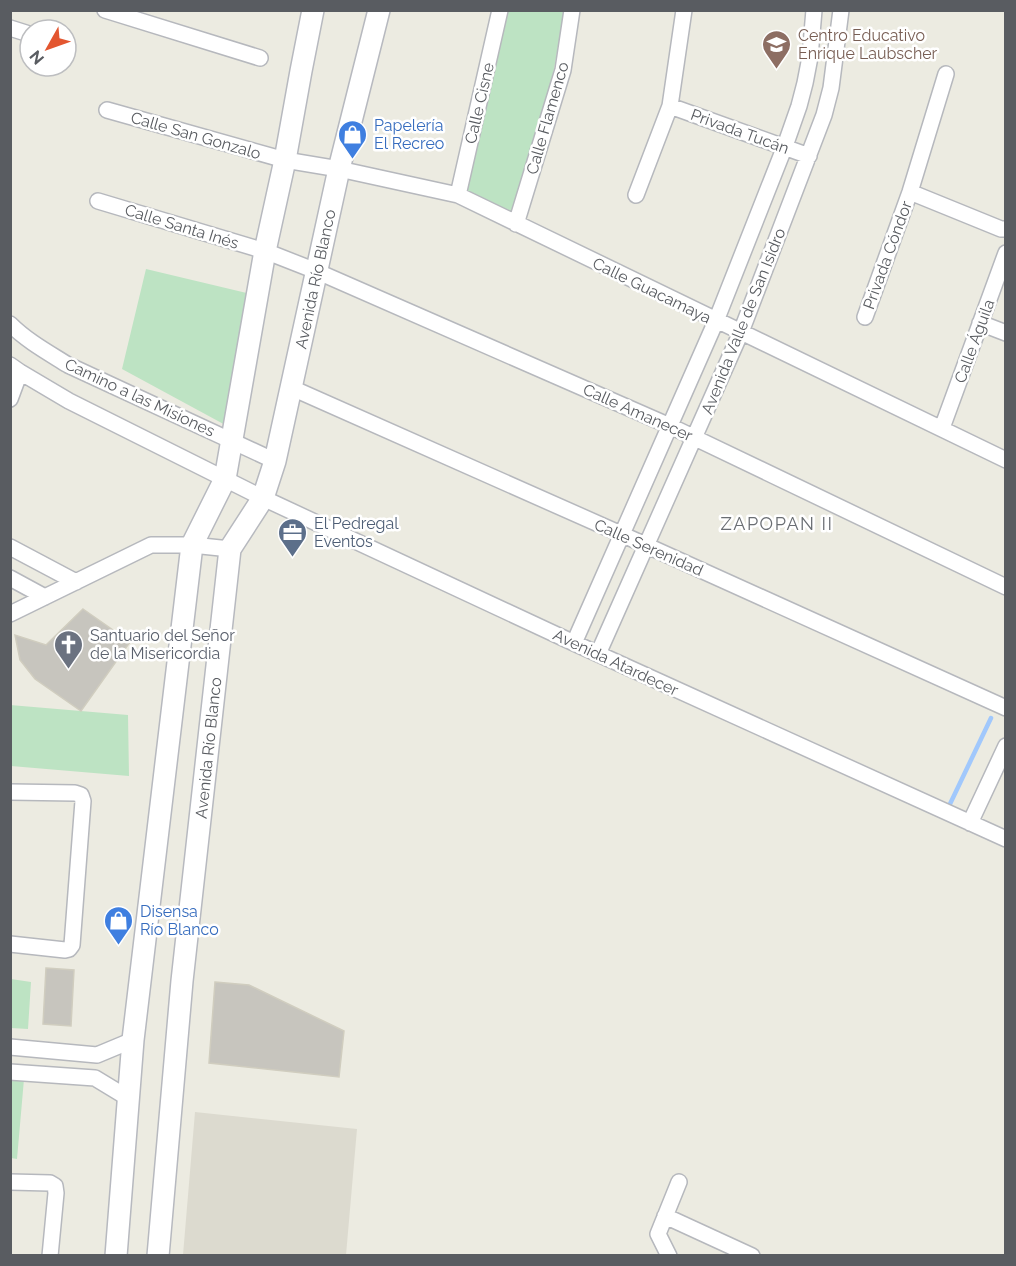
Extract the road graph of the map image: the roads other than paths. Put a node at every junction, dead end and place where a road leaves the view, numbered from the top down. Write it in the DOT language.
graph roads {
  1 [pos="105,10"];
  2 [pos="313,10"];
  3 [pos="379,10"];
  4 [pos="500,10"];
  5 [pos="572,10"];
  6 [pos="684,10"];
  7 [pos="814,10"];
  8 [pos="841,10"];
  9 [pos="260,58"];
  10 [pos="946,74"];
  11 [pos="670,106"];
  12 [pos="107,110"];
  13 [pos="784,146"];
  14 [pos="809,156"];
  15 [pos="285,160"];
  16 [pos="339,169"];
  17 [pos="910,192"];
  18 [pos="458,195"];
  19 [pos="636,195"];
  20 [pos="98,201"];
  21 [pos="516,224"];
  22 [pos="1005,230"];
  23 [pos="265,251"];
  24 [pos="1005,253"];
  25 [pos="316,271"];
  26 [pos="865,317"];
  27 [pos="717,321"];
  28 [pos="980,323"];
  29 [pos="10,324"];
  30 [pos="741,332"];
  31 [pos="1005,333"];
  32 [pos="15,369"];
  33 [pos="292,388"];
  34 [pos="10,399"];
  35 [pos="670,426"];
  36 [pos="942,428"];
  37 [pos="694,437"];
  38 [pos="232,441"];
  39 [pos="1005,460"];
  40 [pos="275,461"];
  41 [pos="225,479"];
  42 [pos="263,498"];
  43 [pos="621,534"];
  44 [pos="192,545"];
  45 [pos="646,545"];
  46 [pos="10,548"];
  47 [pos="230,549"];
  48 [pos="10,578"];
  49 [pos="76,582"];
  50 [pos="1005,587"];
  51 [pos="45,597"];
  52 [pos="10,614"];
  53 [pos="574,644"];
  54 [pos="598,654"];
  55 [pos="1005,708"];
  56 [pos="1005,746"];
  57 [pos="10,792"];
  58 [pos="970,823"];
  59 [pos="1005,839"];
  60 [pos="10,944"];
  61 [pos="133,1040"];
  62 [pos="10,1047"];
  63 [pos="10,1072"];
  64 [pos="128,1098"];
  65 [pos="10,1182"];
  66 [pos="679,1182"];
  67 [pos="665,1216"];
  68 [pos="50,1256"];
  69 [pos="116,1256"];
  70 [pos="158,1256"];
  71 [pos="669,1256"];
  72 [pos="752,1256"];
  1 -- 9 [label="street"];
  2 -- 15 [label="street"];
  3 -- 16 [label="street, Avenida Río Blanco"];
  4 -- 18 [label="street, Calle Cisne"];
  5 -- 21 [label="street, Calle Flamenco"];
  6 -- 11 [label="street, Privada Tucán"];
  7 -- 13 [label="street, Avenida Valle de San Isidro"];
  8 -- 14 [label="street, Avenida Valle de San Isidro"];
  10 -- 17 [label="street, Privada Cóndor"];
  11 -- 13 [label="street, Privada Tucán"];
  11 -- 19 [label="street, Privada Tucán"];
  12 -- 15 [label="street, Calle San Gonzalo"];
  13 -- 14 [label="street, Privada Tucán"];
  13 -- 27 [label="street, Avenida Valle de San Isidro"];
  14 -- 30 [label="street, Avenida Valle de San Isidro"];
  15 -- 16 [label="street, Calle Guacamaya"];
  15 -- 23 [label="street"];
  16 -- 18 [label="street, Calle Guacamaya"];
  16 -- 25 [label="street, Avenida Río Blanco"];
  17 -- 22 [label="street, Privada Cóndor"];
  17 -- 26 [label="street, Privada Cóndor"];
  18 -- 21 [label="street, Calle Guacamaya"];
  20 -- 23 [label="street, Calle Santa Inés"];
  21 -- 27 [label="street, Calle Guacamaya"];
  23 -- 25 [label="street, Calle Amanecer"];
  23 -- 38 [label="street"];
  24 -- 28 [label="street, Calle Águila"];
  25 -- 33 [label="street, Avenida Río Blanco"];
  25 -- 35 [label="street, Calle Amanecer"];
  27 -- 30 [label="street, Calle Guacamaya"];
  27 -- 35 [label="street, Avenida Valle de San Isidro"];
  28 -- 31 [label="street"];
  28 -- 36 [label="street, Calle Águila"];
  29 -- 38 [label="street, Camino a las Misiones"];
  30 -- 36 [label="street, Calle Guacamaya"];
  30 -- 37 [label="street, Avenida Valle de San Isidro"];
  32 -- 34 [label="street"];
  32 -- 41 [label="street, Camino a las Misiones"];
  33 -- 40 [label="street, Avenida Río Blanco"];
  33 -- 43 [label="street, Calle Serenidad"];
  35 -- 37 [label="street, Calle Amanecer"];
  35 -- 43 [label="street, Avenida Valle de San Isidro"];
  36 -- 39 [label="street, Calle Guacamaya"];
  37 -- 45 [label="street, Avenida Valle de San Isidro"];
  37 -- 50 [label="street, Calle Amanecer"];
  38 -- 40 [label="street, Camino a las Misiones"];
  38 -- 41 [label="street"];
  40 -- 42 [label="street, Avenida Río Blanco"];
  41 -- 42 [label="street, Camino a las Misiones"];
  41 -- 44 [label="street"];
  42 -- 47 [label="street, Avenida Río Blanco"];
  42 -- 53 [label="street, Avenida Atardecer"];
  43 -- 45 [label="street, Calle Serenidad"];
  43 -- 53 [label="street, Avenida Valle de San Isidro"];
  44 -- 47 [label="street"];
  44 -- 49 [label="street"];
  44 -- 61 [label="street"];
  45 -- 54 [label="street, Avenida Valle de San Isidro"];
  45 -- 55 [label="street, Calle Serenidad"];
  46 -- 49 [label="street"];
  47 -- 70 [label="street, Avenida Río Blanco"];
  48 -- 51 [label="street"];
  49 -- 51 [label="street"];
  51 -- 52 [label="street"];
  53 -- 54 [label="street, Avenida Atardecer"];
  54 -- 58 [label="street, Avenida Atardecer"];
  56 -- 58 [label="street"];
  57 -- 60 [label="street"];
  58 -- 59 [label="street, Avenida Atardecer"];
  61 -- 62 [label="street"];
  61 -- 64 [label="street"];
  63 -- 64 [label="street"];
  64 -- 69 [label="street"];
  65 -- 68 [label="street"];
  66 -- 67 [label="street"];
  67 -- 71 [label="street"];
  67 -- 72 [label="street"];
}
